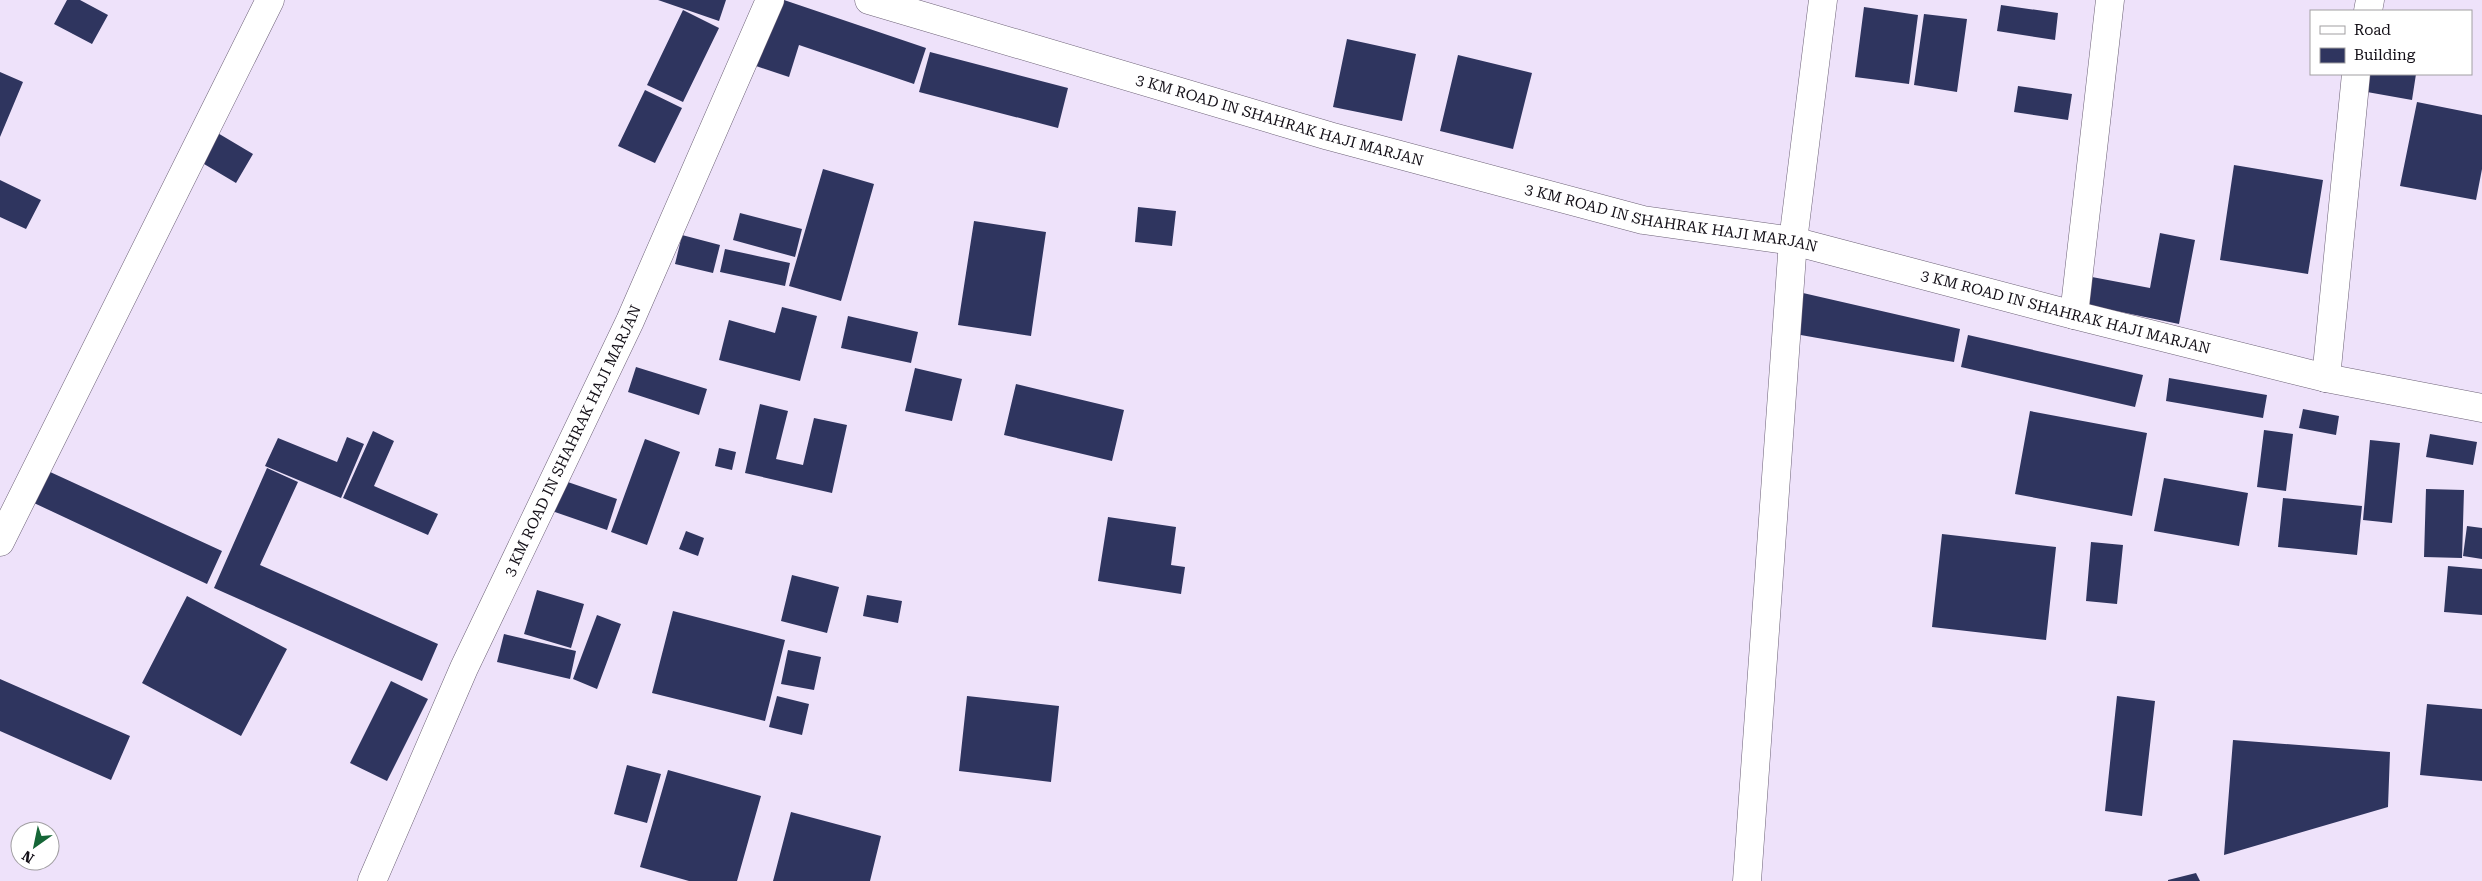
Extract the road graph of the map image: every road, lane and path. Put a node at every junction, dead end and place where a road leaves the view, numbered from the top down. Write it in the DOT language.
graph roads {
  1 [pos="270,0"];
  2 [pos="770,0"];
  3 [pos="869,0"];
  4 [pos="1823,0"];
  5 [pos="2110,0"];
  6 [pos="2356,75"];
  7 [pos="1793,240"];
  8 [pos="2074,315"];
  9 [pos="2326,378"];
  10 [pos="2482,408"];
  11 [pos="0,542"];
  12 [pos="372,881"];
  13 [pos="1747,881"];
  1 -- 11 [label="street"];
  2 -- 12 [label="street, 3 KM ROAD IN SHAHRAK HAJI MARJAN"];
  3 -- 7 [label="street, 3 KM ROAD IN SHAHRAK HAJI MARJAN"];
  4 -- 7 [label="street"];
  5 -- 8 [label="street"];
  6 -- 9 [label="street"];
  7 -- 8 [label="street, 3 KM ROAD IN SHAHRAK HAJI MARJAN"];
  7 -- 13 [label="street"];
  8 -- 9 [label="street, 3 KM ROAD IN SHAHRAK HAJI MARJAN"];
  9 -- 10 [label="street, 3 KM ROAD IN SHAHRAK HAJI MARJAN"];
}
